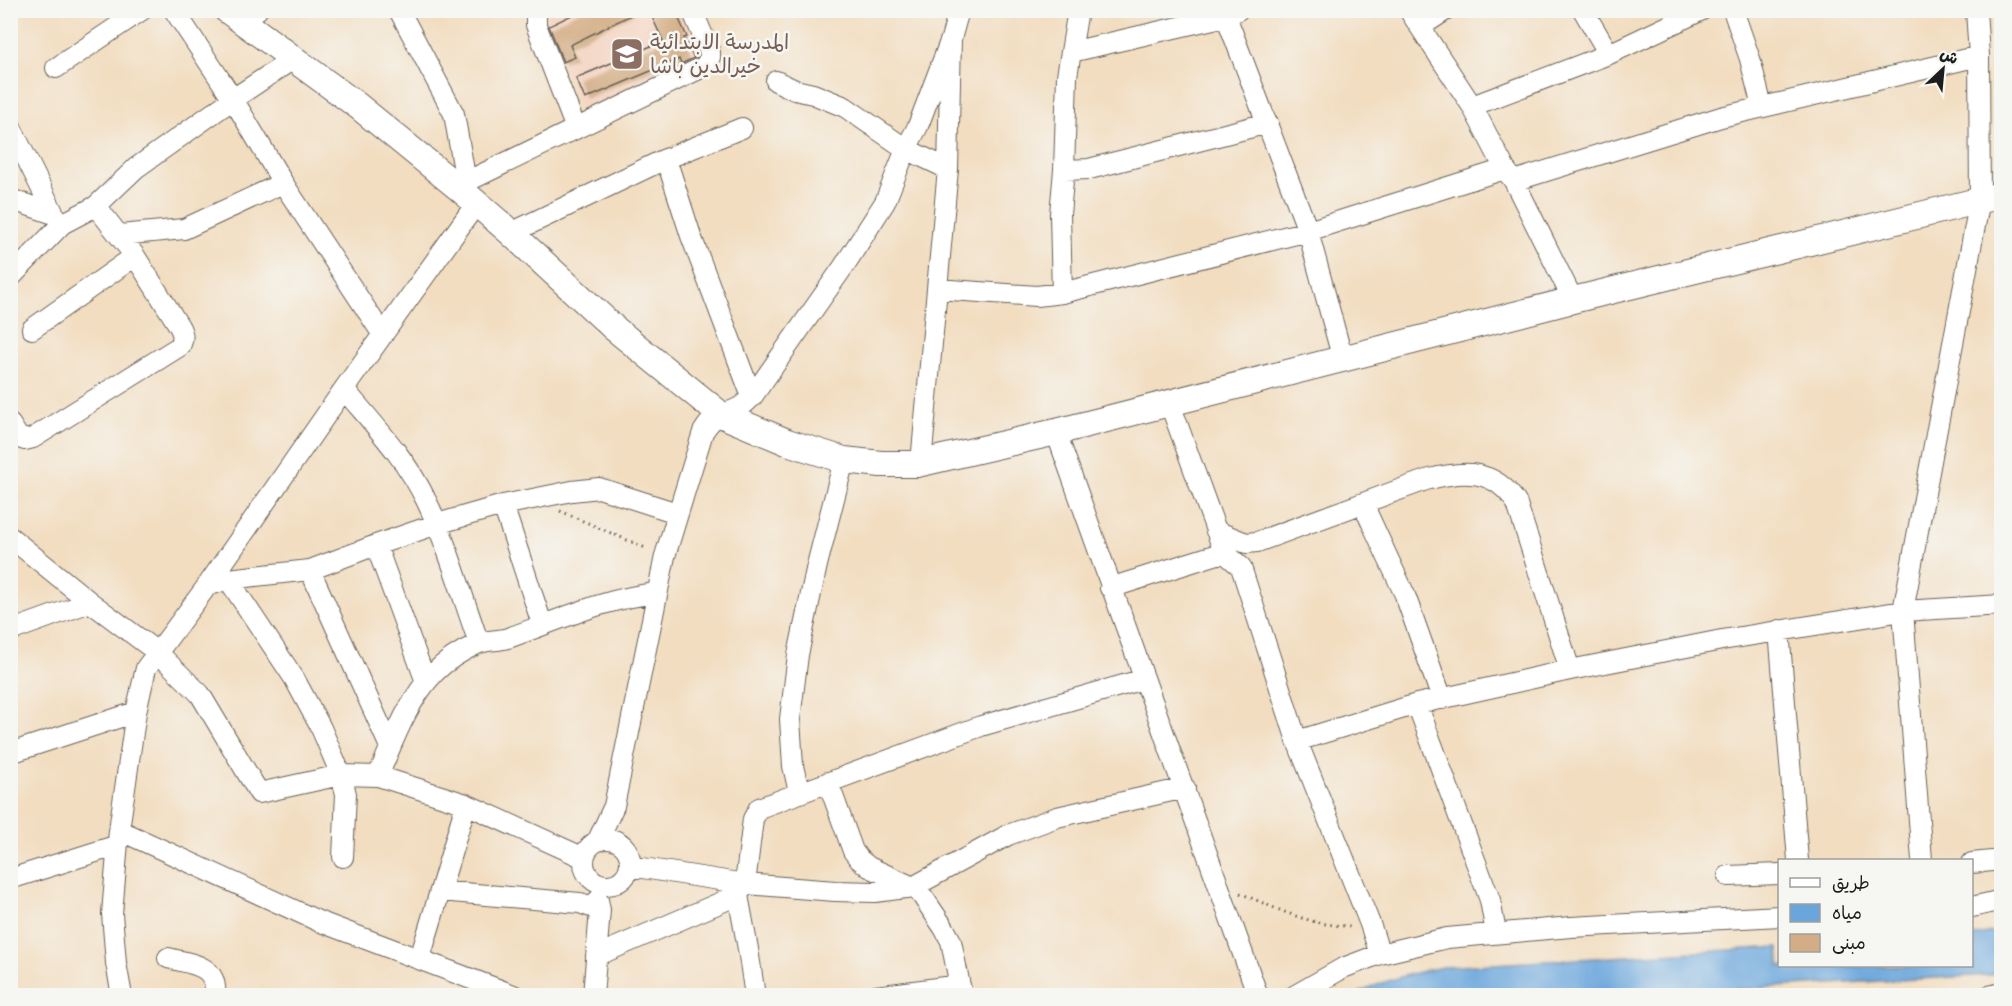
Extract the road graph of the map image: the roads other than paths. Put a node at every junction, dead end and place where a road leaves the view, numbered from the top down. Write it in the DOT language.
graph roads {
  1 [pos="142,10"];
  2 [pos="174,10"];
  3 [pos="399,10"];
  4 [pos="536,10"];
  5 [pos="692,10"];
  6 [pos="958,10"];
  7 [pos="1078,10"];
  8 [pos="1409,10"];
  9 [pos="1446,10"];
  10 [pos="1583,10"];
  11 [pos="1702,10"];
  12 [pos="1733,10"];
  13 [pos="1976,10"];
  14 [pos="245,13"];
  15 [pos="1232,13"];
  16 [pos="1420,27"];
  17 [pos="951,39"];
  18 [pos="1071,52"];
  19 [pos="1609,54"];
  20 [pos="1979,56"];
  21 [pos="293,59"];
  22 [pos="56,68"];
  23 [pos="776,81"];
  24 [pos="233,99"];
  25 [pos="1472,106"];
  26 [pos="1762,107"];
  27 [pos="1268,123"];
  28 [pos="10,125"];
  29 [pos="742,128"];
  30 [pos="576,129"];
  31 [pos="906,149"];
  32 [pos="663,160"];
  33 [pos="948,169"];
  34 [pos="1064,170"];
  35 [pos="1509,175"];
  36 [pos="283,183"];
  37 [pos="467,191"];
  38 [pos="1991,197"];
  39 [pos="10,199"];
  40 [pos="96,206"];
  41 [pos="58,219"];
  42 [pos="1308,231"];
  43 [pos="511,233"];
  44 [pos="120,235"];
  45 [pos="135,256"];
  46 [pos="10,278"];
  47 [pos="937,289"];
  48 [pos="1062,293"];
  49 [pos="1573,300"];
  50 [pos="32,330"];
  51 [pos="382,335"];
  52 [pos="1343,360"];
  53 [pos="344,389"];
  54 [pos="752,397"];
  55 [pos="1170,404"];
  56 [pos="720,414"];
  57 [pos="10,424"];
  58 [pos="1056,432"];
  59 [pos="844,460"];
  60 [pos="921,463"];
  61 [pos="1363,504"];
  62 [pos="503,505"];
  63 [pos="677,513"];
  64 [pos="437,524"];
  65 [pos="1216,531"];
  66 [pos="10,537"];
  67 [pos="376,545"];
  68 [pos="1224,552"];
  69 [pos="310,570"];
  70 [pos="228,579"];
  71 [pos="207,586"];
  72 [pos="1110,588"];
  73 [pos="657,593"];
  74 [pos="90,602"];
  75 [pos="2001,605"];
  76 [pos="1903,611"];
  77 [pos="542,624"];
  78 [pos="1779,630"];
  79 [pos="10,631"];
  80 [pos="479,643"];
  81 [pos="157,652"];
  82 [pos="1570,670"];
  83 [pos="1144,679"];
  84 [pos="426,682"];
  85 [pos="1442,699"];
  86 [pos="1417,704"];
  87 [pos="136,712"];
  88 [pos="1297,741"];
  89 [pos="390,747"];
  90 [pos="10,753"];
  91 [pos="342,775"];
  92 [pos="378,776"];
  93 [pos="828,782"];
  94 [pos="1185,788"];
  95 [pos="799,792"];
  96 [pos="465,804"];
  97 [pos="614,806"];
  98 [pos="118,838"];
  99 [pos="598,840"];
  100 [pos="621,843"];
  101 [pos="343,857"];
  102 [pos="1798,859"];
  103 [pos="1922,859"];
  104 [pos="2001,860"];
  105 [pos="1973,863"];
  106 [pos="587,867"];
  107 [pos="625,874"];
  108 [pos="1778,874"];
  109 [pos="1728,876"];
  110 [pos="10,879"];
  111 [pos="913,887"];
  112 [pos="741,889"];
  113 [pos="440,891"];
  114 [pos="2001,900"];
  115 [pos="1973,907"];
  116 [pos="600,910"];
  117 [pos="1778,916"];
  118 [pos="1496,933"];
  119 [pos="1380,954"];
  120 [pos="596,956"];
  121 [pos="168,958"];
  122 [pos="420,958"];
  123 [pos="961,990"];
  124 [pos="2001,993"];
  125 [pos="122,996"];
  126 [pos="215,996"];
  127 [pos="516,996"];
  128 [pos="593,996"];
  129 [pos="755,996"];
  130 [pos="876,996"];
  131 [pos="1258,996"];
  132 [pos="1294,996"];
  133 [pos="1989,996"];
  1 -- 22 [label="street"];
  2 -- 24 [label="street"];
  3 -- 37 [label="street"];
  4 -- 30 [label="street"];
  5 -- 30 [label="street"];
  6 -- 17 [label="street"];
  7 -- 18 [label="street"];
  8 -- 16 [label="street"];
  9 -- 16 [label="street"];
  10 -- 19 [label="street"];
  11 -- 19 [label="street"];
  12 -- 26 [label="street"];
  13 -- 20 [label="street"];
  14 -- 21 [label="main road"];
  15 -- 18 [label="street"];
  15 -- 27 [label="street"];
  16 -- 25 [label="street"];
  17 -- 31 [label="street"];
  17 -- 33 [label="street"];
  18 -- 34 [label="street"];
  19 -- 25 [label="street"];
  20 -- 26 [label="street"];
  20 -- 38 [label="street"];
  21 -- 24 [label="street"];
  21 -- 37 [label="main road"];
  23 -- 31 [label="street"];
  24 -- 36 [label="street"];
  24 -- 40 [label="street"];
  25 -- 35 [label="street"];
  26 -- 35 [label="street"];
  27 -- 34 [label="street"];
  27 -- 42 [label="street"];
  28 -- 41 [label="street"];
  29 -- 32 [label="street"];
  30 -- 37 [label="street"];
  31 -- 33 [label="street"];
  31 -- 54 [label="street"];
  32 -- 43 [label="street"];
  32 -- 54 [label="street"];
  33 -- 47 [label="street"];
  34 -- 48 [label="street"];
  35 -- 42 [label="street"];
  35 -- 49 [label="street"];
  36 -- 44 [label="street"];
  36 -- 51 [label="street"];
  37 -- 43 [label="main road"];
  37 -- 51 [label="street"];
  38 -- 49 [label="main road"];
  38 -- 76 [label="street"];
  39 -- 41 [label="street"];
  40 -- 41 [label="street"];
  40 -- 44 [label="street"];
  41 -- 46 [label="street"];
  42 -- 48 [label="street"];
  42 -- 52 [label="street"];
  43 -- 56 [label="main road"];
  44 -- 45 [label="street"];
  45 -- 50 [label="street"];
  45 -- 57 [label="street"];
  47 -- 48 [label="street"];
  47 -- 60 [label="street"];
  49 -- 52 [label="main road"];
  51 -- 53 [label="street"];
  52 -- 55 [label="main road"];
  53 -- 64 [label="street"];
  53 -- 71 [label="street"];
  54 -- 56 [label="street"];
  55 -- 58 [label="main road"];
  55 -- 65 [label="street"];
  56 -- 59 [label="main road"];
  56 -- 63 [label="street"];
  58 -- 60 [label="main road"];
  58 -- 72 [label="street"];
  59 -- 60 [label="main road"];
  59 -- 95 [label="street"];
  61 -- 65 [label="street"];
  61 -- 82 [label="street"];
  61 -- 85 [label="street"];
  62 -- 63 [label="street"];
  62 -- 64 [label="street"];
  62 -- 77 [label="street"];
  63 -- 73 [label="street"];
  64 -- 67 [label="street"];
  64 -- 80 [label="street"];
  65 -- 68 [label="street"];
  66 -- 74 [label="street"];
  67 -- 69 [label="street"];
  67 -- 84 [label="street"];
  68 -- 72 [label="street"];
  68 -- 88 [label="street"];
  69 -- 70 [label="street"];
  69 -- 89 [label="street"];
  70 -- 71 [label="street"];
  70 -- 91 [label="street"];
  71 -- 81 [label="street"];
  72 -- 83 [label="street"];
  73 -- 77 [label="street"];
  73 -- 97 [label="street"];
  74 -- 79 [label="street"];
  74 -- 81 [label="street"];
  75 -- 76 [label="street"];
  76 -- 78 [label="street"];
  76 -- 103 [label="street"];
  77 -- 80 [label="street"];
  78 -- 82 [label="street"];
  78 -- 102 [label="street"];
  80 -- 84 [label="street"];
  81 -- 87 [label="street"];
  81 -- 91 [label="street"];
  82 -- 85 [label="street"];
  83 -- 93 [label="street"];
  83 -- 94 [label="street"];
  84 -- 89 [label="street"];
  85 -- 86 [label="street"];
  86 -- 88 [label="street"];
  86 -- 118 [label="street"];
  87 -- 90 [label="street"];
  87 -- 98 [label="street"];
  88 -- 119 [label="street"];
  89 -- 92 [label="street"];
  91 -- 92 [label="street"];
  91 -- 101 [label="street"];
  92 -- 96 [label="street"];
  93 -- 95 [label="street"];
  93 -- 111 [label="street"];
  94 -- 111 [label="street"];
  94 -- 131 [label="street"];
  95 -- 112 [label="street"];
  96 -- 106 [label="street"];
  96 -- 113 [label="street"];
  97 -- 99 [label="street"];
  97 -- 100 [label="street"];
  98 -- 110 [label="street"];
  98 -- 122 [label="street"];
  98 -- 125 [label="street"];
  99 -- 100 [label="street"];
  99 -- 106 [label="street"];
  100 -- 107 [label="street"];
  104 -- 105 [label="street"];
  106 -- 107 [label="street"];
  106 -- 116 [label="street"];
  107 -- 112 [label="street"];
  107 -- 116 [label="street"];
  108 -- 109 [label="street"];
  111 -- 112 [label="street"];
  111 -- 123 [label="street"];
  112 -- 120 [label="street"];
  112 -- 129 [label="street"];
  113 -- 116 [label="street"];
  113 -- 122 [label="street"];
  114 -- 115 [label="street"];
  116 -- 120 [label="street"];
  117 -- 118 [label="street"];
  118 -- 119 [label="street"];
  119 -- 132 [label="street"];
  120 -- 128 [label="street"];
  121 -- 126 [label="street"];
  122 -- 127 [label="street"];
  123 -- 130 [label="street"];
  124 -- 133 [label="street"];
}
